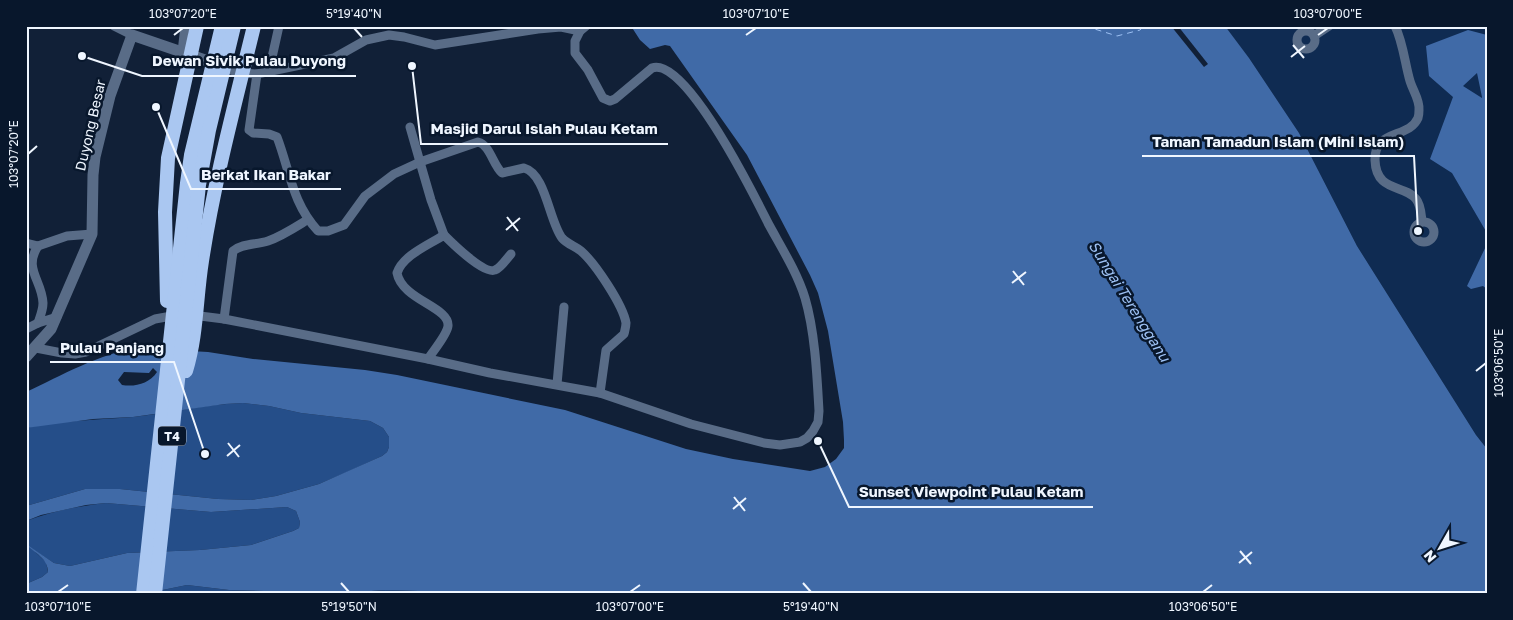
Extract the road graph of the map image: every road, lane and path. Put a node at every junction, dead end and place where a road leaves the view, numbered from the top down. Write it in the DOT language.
graph roads {
  1 [pos="114,26"];
  2 [pos="185,26"];
  3 [pos="197,26"];
  4 [pos="254,26"];
  5 [pos="279,26"];
  6 [pos="1329,26"];
  7 [pos="1394,26"];
  8 [pos="583,28"];
  9 [pos="227,31"];
  10 [pos="132,35"];
  11 [pos="1314,36"];
  12 [pos="186,53"];
  13 [pos="269,71"];
  14 [pos="250,73"];
  15 [pos="410,127"];
  16 [pos="420,162"];
  17 [pos="307,220"];
  18 [pos="1422,221"];
  19 [pos="92,234"];
  20 [pos="444,236"];
  21 [pos="26,243"];
  22 [pos="38,246"];
  23 [pos="511,254"];
  24 [pos="184,279"];
  25 [pos="564,307"];
  26 [pos="57,317"];
  27 [pos="224,319"];
  28 [pos="38,323"];
  29 [pos="26,328"];
  30 [pos="36,348"];
  31 [pos="26,357"];
  32 [pos="428,359"];
  33 [pos="557,384"];
  34 [pos="600,393"];
  35 [pos="143,594"];
  36 [pos="155,594"];
  1 -- 10 [label="street"];
  2 -- 12 [label="street"];
  3 -- 12 [label="highway"];
  4 -- 14 [label="highway"];
  5 -- 13 [label="street"];
  6 -- 11 [label="street"];
  7 -- 18 [label="street"];
  8 -- 13 [label="street"];
  8 -- 34 [label="street"];
  9 -- 24 [label="highway, T4"];
  10 -- 12 [label="street"];
  10 -- 19 [label="street, Duyong Besar"];
  12 -- 14 [label="street"];
  12 -- 24 [label="highway"];
  13 -- 14 [label="street"];
  14 -- 17 [label="street"];
  14 -- 24 [label="highway"];
  15 -- 16 [label="street"];
  16 -- 17 [label="street"];
  16 -- 20 [label="street"];
  16 -- 34 [label="street"];
  17 -- 27 [label="street"];
  19 -- 22 [label="street"];
  19 -- 26 [label="street, Duyong Besar"];
  20 -- 23 [label="street"];
  20 -- 32 [label="street"];
  21 -- 22 [label="street"];
  22 -- 28 [label="street"];
  24 -- 35 [label="highway, T4"];
  24 -- 36 [label="highway, T4"];
  25 -- 33 [label="street"];
  26 -- 28 [label="street"];
  26 -- 30 [label="street, Duyong Besar"];
  27 -- 30 [label="street"];
  27 -- 32 [label="street"];
  28 -- 29 [label="street"];
  30 -- 31 [label="street, Duyong Besar"];
  32 -- 33 [label="street"];
  33 -- 34 [label="street"];
}
